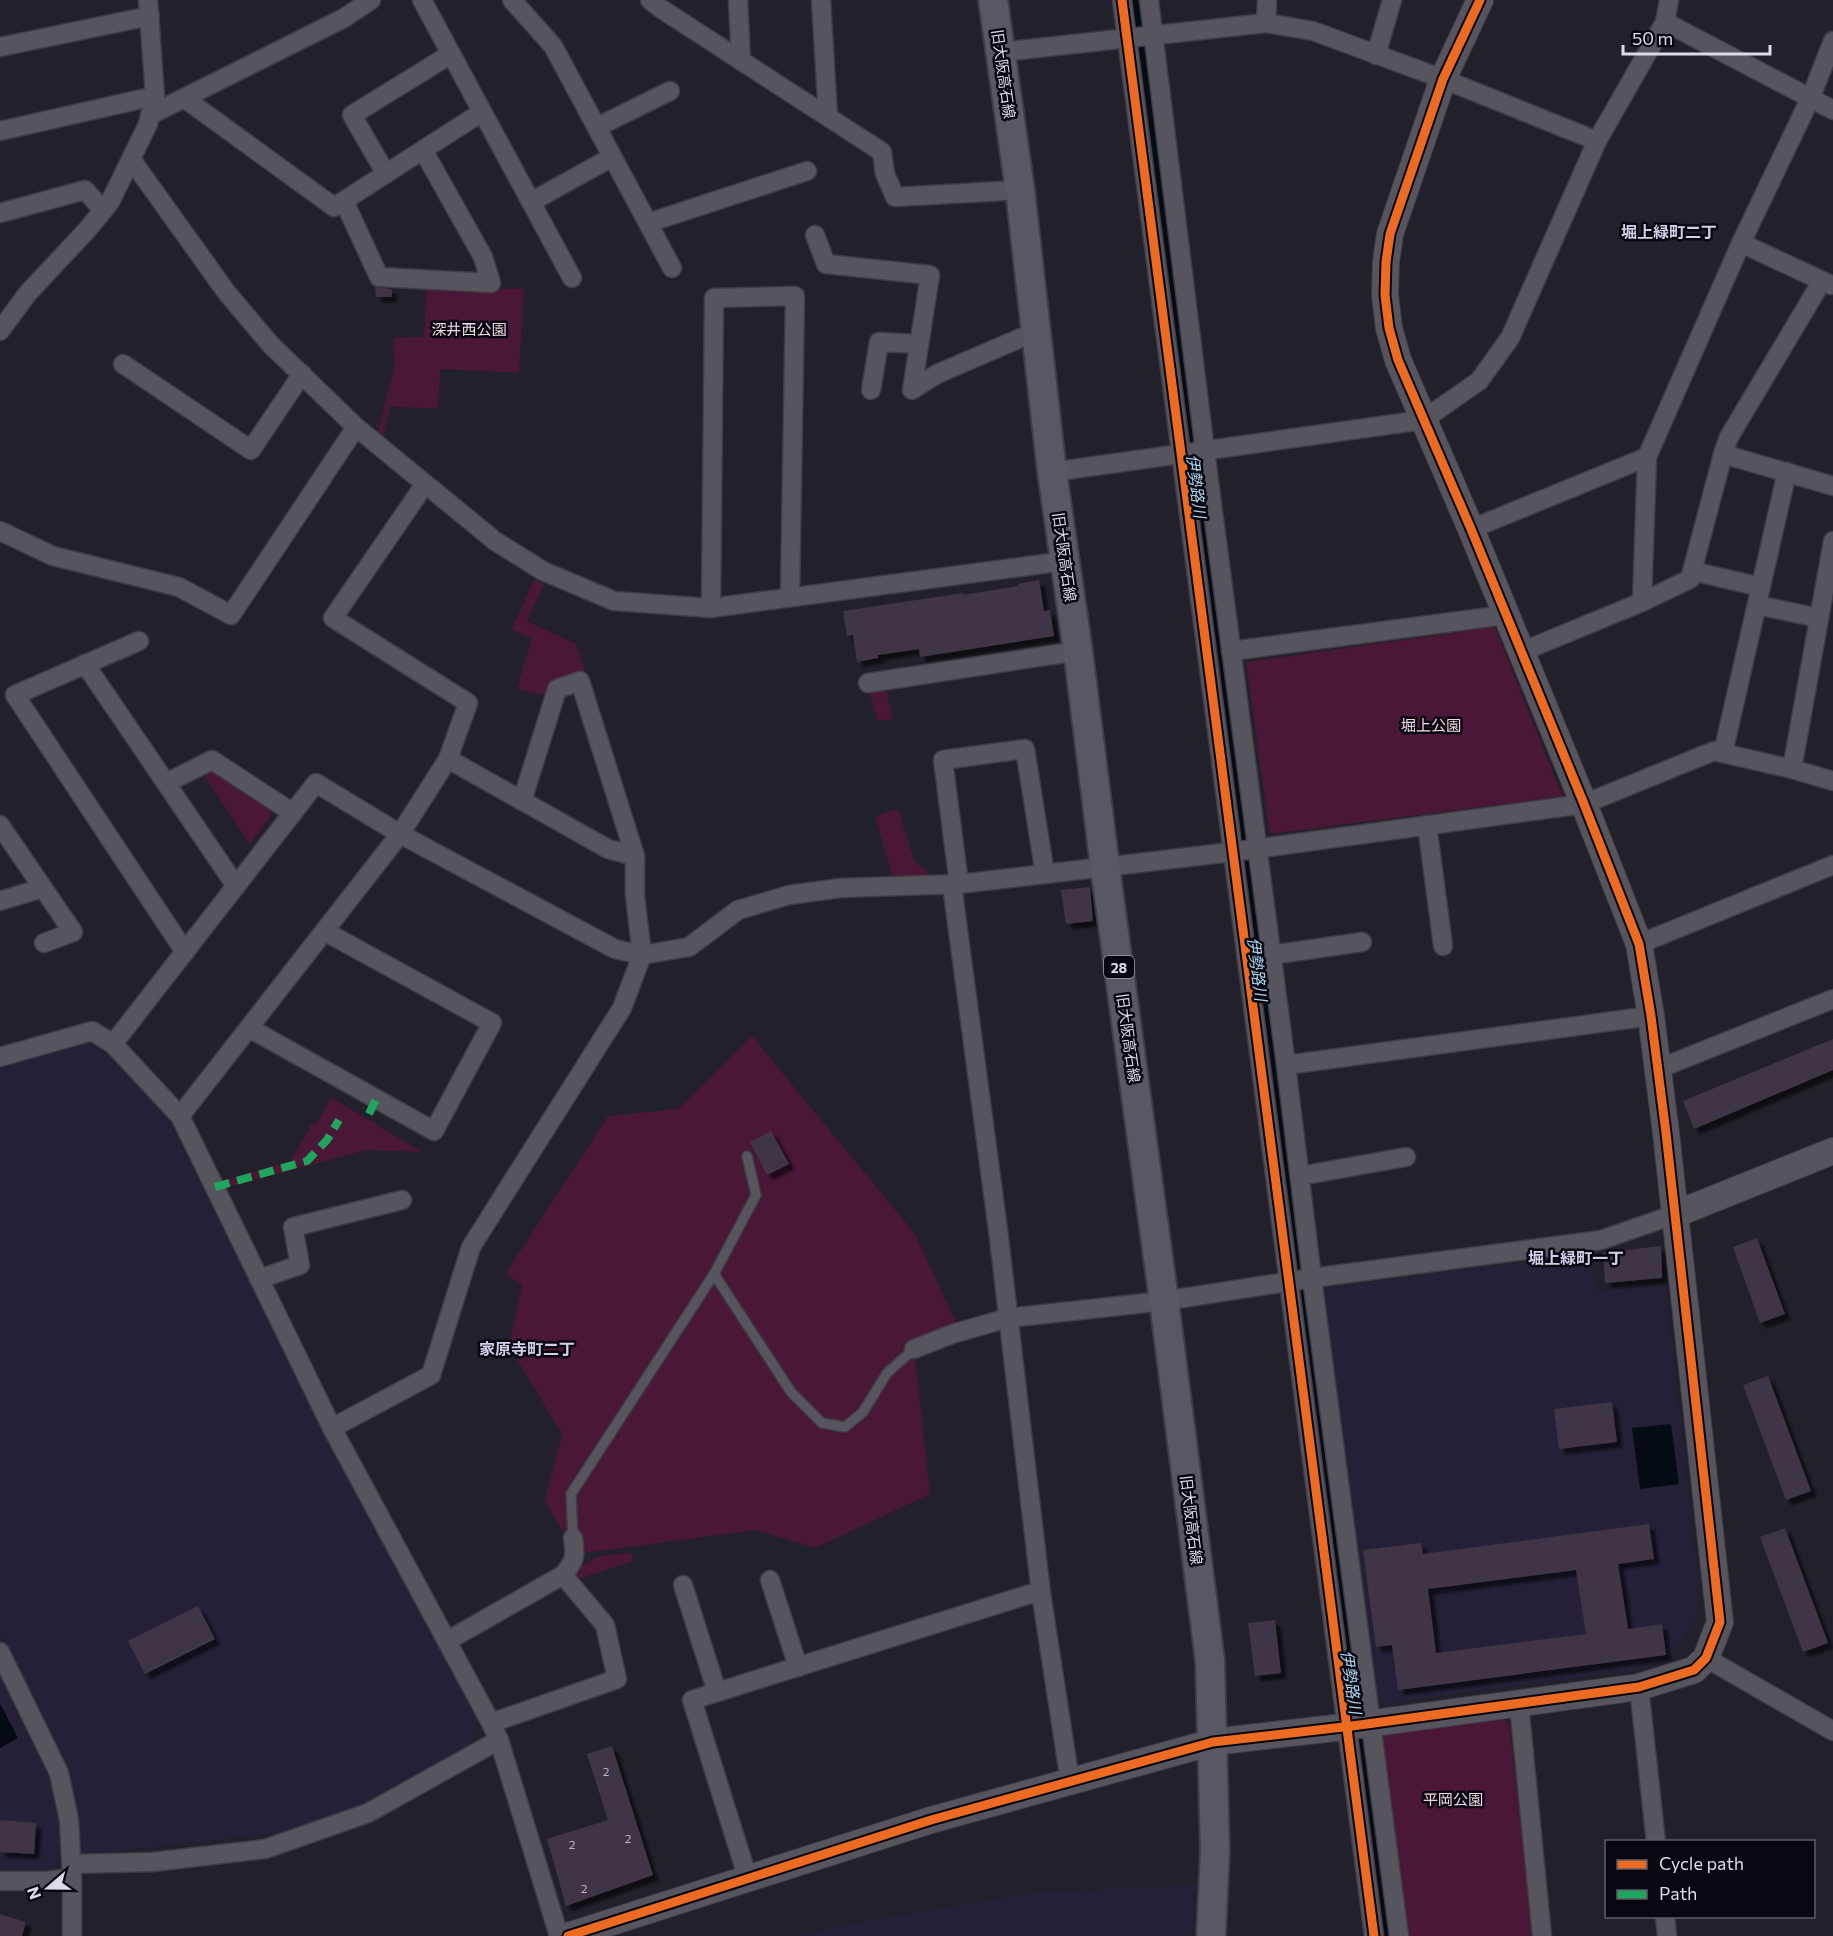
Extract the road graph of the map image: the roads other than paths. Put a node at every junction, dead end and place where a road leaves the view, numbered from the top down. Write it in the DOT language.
graph roads {
  1 [pos="371,0"];
  2 [pos="422,0"];
  3 [pos="512,0"];
  4 [pos="738,0"];
  5 [pos="821,0"];
  6 [pos="993,0"];
  7 [pos="1122,0"];
  8 [pos="1149,0"];
  9 [pos="1267,0"];
  10 [pos="1392,0"];
  11 [pos="1480,0"];
  12 [pos="1669,0"];
  13 [pos="656,3"];
  14 [pos="149,8"];
  15 [pos="1665,22"];
  16 [pos="1266,23"];
  17 [pos="1153,36"];
  18 [pos="1128,39"];
  19 [pos="1833,41"];
  20 [pos="0,47"];
  21 [pos="1001,52"];
  22 [pos="451,54"];
  23 [pos="1376,55"];
  24 [pos="741,61"];
  25 [pos="1443,79"];
  26 [pos="670,91"];
  27 [pos="155,96"];
  28 [pos="184,98"];
  29 [pos="1810,99"];
  30 [pos="1833,110"];
  31 [pos="482,112"];
  32 [pos="150,115"];
  33 [pos="828,117"];
  34 [pos="597,127"];
  35 [pos="0,131"];
  36 [pos="1597,141"];
  37 [pos="423,150"];
  38 [pos="612,157"];
  39 [pos="131,159"];
  40 [pos="807,171"];
  41 [pos="386,174"];
  42 [pos="1020,190"];
  43 [pos="344,201"];
  44 [pos="531,202"];
  45 [pos="103,210"];
  46 [pos="0,213"];
  47 [pos="648,223"];
  48 [pos="815,235"];
  49 [pos="1741,243"];
  50 [pos="672,268"];
  51 [pos="572,278"];
  52 [pos="1830,283"];
  53 [pos="0,331"];
  54 [pos="1037,331"];
  55 [pos="919,344"];
  56 [pos="123,364"];
  57 [pos="302,374"];
  58 [pos="871,390"];
  59 [pos="1423,420"];
  60 [pos="356,427"];
  61 [pos="1204,451"];
  62 [pos="1182,454"];
  63 [pos="1723,454"];
  64 [pos="1647,457"];
  65 [pos="1052,472"];
  66 [pos="1787,472"];
  67 [pos="425,484"];
  68 [pos="1833,486"];
  69 [pos="1471,529"];
  70 [pos="0,531"];
  71 [pos="1833,541"];
  72 [pos="1065,561"];
  73 [pos="1692,571"];
  74 [pos="1759,596"];
  75 [pos="790,597"];
  76 [pos="1642,602"];
  77 [pos="711,608"];
  78 [pos="1505,615"];
  79 [pos="1823,622"];
  80 [pos="139,640"];
  81 [pos="1078,651"];
  82 [pos="1231,651"];
  83 [pos="1521,652"];
  84 [pos="85,664"];
  85 [pos="868,682"];
  86 [pos="1723,753"];
  87 [pos="448,759"];
  88 [pos="1792,769"];
  89 [pos="1833,781"];
  90 [pos="166,783"];
  91 [pos="522,801"];
  92 [pos="1584,804"];
  93 [pos="293,813"];
  94 [pos="0,825"];
  95 [pos="1427,825"];
  96 [pos="400,834"];
  97 [pos="1256,849"];
  98 [pos="1232,852"];
  99 [pos="635,856"];
  100 [pos="1833,865"];
  101 [pos="1105,867"];
  102 [pos="1045,874"];
  103 [pos="955,885"];
  104 [pos="236,886"];
  105 [pos="43,888"];
  106 [pos="0,901"];
  107 [pos="324,931"];
  108 [pos="1362,942"];
  109 [pos="44,943"];
  110 [pos="1639,944"];
  111 [pos="1443,945"];
  112 [pos="185,952"];
  113 [pos="642,955"];
  114 [pos="1271,956"];
  115 [pos="1833,999"];
  116 [pos="1651,1017"];
  117 [pos="249,1028"];
  118 [pos="113,1044"];
  119 [pos="0,1057"];
  120 [pos="1286,1065"];
  121 [pos="1658,1069"];
  122 [pos="180,1116"];
  123 [pos="1833,1151"];
  124 [pos="747,1156"];
  125 [pos="1406,1157"];
  126 [pos="1300,1176"];
  127 [pos="402,1200"];
  128 [pos="1676,1214"];
  129 [pos="714,1274"];
  130 [pos="259,1279"];
  131 [pos="1299,1281"];
  132 [pos="1164,1301"];
  133 [pos="1008,1317"];
  134 [pos="914,1349"];
  135 [pos="332,1428"];
  136 [pos="573,1538"];
  137 [pos="563,1575"];
  138 [pos="770,1580"];
  139 [pos="683,1585"];
  140 [pos="1041,1593"];
  141 [pos="447,1641"];
  142 [pos="0,1652"];
  143 [pos="1706,1658"];
  144 [pos="798,1666"];
  145 [pos="1639,1688"];
  146 [pos="717,1692"];
  147 [pos="1519,1704"];
  148 [pos="1358,1725"];
  149 [pos="1833,1731"];
  150 [pos="495,1732"];
  151 [pos="1213,1742"];
  152 [pos="1070,1781"];
  153 [pos="1656,1840"];
  154 [pos="72,1871"];
  155 [pos="748,1879"];
  156 [pos="0,1881"];
  157 [pos="1665,1918"];
  158 [pos="72,1936"];
  159 [pos="559,1936"];
  160 [pos="568,1936"];
  161 [pos="1211,1936"];
  162 [pos="1374,1936"];
  163 [pos="1399,1936"];
  164 [pos="1542,1936"];
  165 [pos="1667,1936"];
  1 -- 28 [label="street"];
  2 -- 22 [label="street"];
  3 -- 34 [label="street"];
  4 -- 24 [label="street"];
  5 -- 33 [label="street"];
  6 -- 21 [label="main road, 旧大阪高石線 / 28"];
  7 -- 18 [label="street"];
  8 -- 17 [label="street"];
  9 -- 16 [label="street"];
  10 -- 23 [label="street"];
  11 -- 25 [label="street"];
  12 -- 15 [label="street"];
  13 -- 24 [label="street"];
  14 -- 20 [label="street"];
  14 -- 27 [label="street"];
  15 -- 29 [label="street"];
  15 -- 36 [label="street"];
  16 -- 17 [label="street"];
  16 -- 23 [label="street"];
  17 -- 18 [label="street"];
  17 -- 61 [label="street"];
  18 -- 21 [label="street"];
  18 -- 62 [label="street"];
  19 -- 29 [label="street"];
  21 -- 42 [label="main road, 旧大阪高石線 / 28"];
  22 -- 31 [label="street"];
  22 -- 41 [label="street"];
  23 -- 25 [label="street"];
  24 -- 33 [label="street"];
  25 -- 36 [label="street"];
  25 -- 59 [label="street"];
  26 -- 34 [label="street"];
  27 -- 32 [label="street"];
  27 -- 35 [label="street"];
  28 -- 32 [label="street"];
  28 -- 43 [label="street"];
  29 -- 30 [label="street"];
  29 -- 49 [label="street"];
  31 -- 37 [label="street"];
  31 -- 44 [label="street"];
  32 -- 39 [label="street"];
  33 -- 42 [label="street"];
  34 -- 38 [label="street"];
  36 -- 59 [label="street"];
  37 -- 41 [label="street"];
  37 -- 43 [label="street"];
  38 -- 44 [label="street"];
  38 -- 47 [label="street"];
  39 -- 45 [label="street"];
  39 -- 57 [label="street"];
  40 -- 47 [label="street"];
  41 -- 43 [label="street"];
  42 -- 54 [label="main road, 旧大阪高石線 / 28"];
  44 -- 51 [label="street"];
  45 -- 46 [label="street"];
  45 -- 53 [label="street"];
  47 -- 50 [label="street"];
  48 -- 55 [label="street"];
  49 -- 52 [label="street"];
  49 -- 64 [label="street"];
  52 -- 63 [label="street"];
  54 -- 55 [label="street"];
  54 -- 65 [label="main road, 旧大阪高石線 / 28"];
  55 -- 58 [label="street"];
  56 -- 57 [label="street"];
  57 -- 60 [label="street"];
  59 -- 61 [label="street"];
  59 -- 69 [label="street"];
  60 -- 67 [label="street"];
  60 -- 70 [label="street"];
  61 -- 62 [label="street"];
  61 -- 82 [label="street"];
  62 -- 65 [label="street"];
  62 -- 98 [label="street"];
  63 -- 66 [label="street"];
  63 -- 73 [label="street"];
  64 -- 69 [label="street"];
  64 -- 76 [label="street"];
  65 -- 72 [label="main road, 旧大阪高石線 / 28"];
  66 -- 68 [label="street"];
  66 -- 74 [label="street"];
  67 -- 77 [label="street"];
  67 -- 87 [label="street"];
  69 -- 78 [label="street"];
  71 -- 79 [label="street"];
  72 -- 75 [label="street"];
  72 -- 81 [label="main road, 旧大阪高石線 / 28"];
  73 -- 74 [label="street"];
  73 -- 76 [label="street"];
  74 -- 79 [label="street"];
  74 -- 86 [label="street"];
  75 -- 77 [label="street"];
  75 -- 77 [label="street"];
  76 -- 83 [label="street"];
  78 -- 82 [label="street"];
  78 -- 83 [label="street"];
  79 -- 88 [label="street"];
  80 -- 84 [label="street"];
  81 -- 85 [label="street"];
  81 -- 101 [label="main road, 旧大阪高石線 / 28"];
  82 -- 97 [label="street"];
  83 -- 92 [label="street"];
  84 -- 90 [label="street"];
  84 -- 112 [label="street"];
  86 -- 88 [label="street"];
  86 -- 92 [label="street"];
  87 -- 91 [label="street"];
  87 -- 96 [label="street"];
  88 -- 89 [label="street"];
  90 -- 93 [label="street"];
  90 -- 104 [label="street"];
  91 -- 99 [label="street"];
  91 -- 99 [label="street"];
  92 -- 95 [label="street"];
  92 -- 110 [label="street"];
  93 -- 96 [label="street"];
  93 -- 104 [label="street"];
  94 -- 105 [label="street"];
  95 -- 97 [label="street"];
  95 -- 111 [label="street"];
  96 -- 107 [label="street"];
  96 -- 113 [label="street"];
  97 -- 98 [label="street"];
  97 -- 114 [label="street"];
  98 -- 101 [label="street"];
  98 -- 131 [label="street"];
  99 -- 113 [label="street"];
  100 -- 110 [label="street"];
  101 -- 102 [label="street"];
  101 -- 132 [label="main road, 旧大阪高石線 / 28"];
  102 -- 103 [label="street"];
  102 -- 103 [label="street"];
  103 -- 113 [label="street"];
  103 -- 133 [label="street"];
  104 -- 112 [label="street"];
  105 -- 106 [label="street"];
  105 -- 109 [label="street"];
  107 -- 117 [label="street"];
  107 -- 117 [label="street"];
  108 -- 114 [label="street"];
  110 -- 116 [label="street"];
  112 -- 118 [label="street"];
  113 -- 135 [label="street"];
  114 -- 120 [label="street"];
  115 -- 121 [label="street"];
  116 -- 120 [label="street"];
  116 -- 121 [label="street"];
  117 -- 122 [label="street"];
  118 -- 119 [label="street"];
  118 -- 122 [label="street"];
  120 -- 126 [label="street"];
  121 -- 128 [label="street"];
  122 -- 130 [label="street"];
  123 -- 128 [label="street"];
  124 -- 129 [label="lane"];
  125 -- 126 [label="street"];
  126 -- 131 [label="street"];
  127 -- 130 [label="street"];
  128 -- 131 [label="street"];
  128 -- 143 [label="street"];
  129 -- 134 [label="lane"];
  129 -- 136 [label="lane"];
  130 -- 135 [label="street"];
  131 -- 132 [label="street"];
  131 -- 148 [label="street"];
  131 -- 148 [label="street"];
  132 -- 133 [label="street"];
  132 -- 151 [label="main road, 旧大阪高石線 / 28"];
  133 -- 134 [label="street"];
  133 -- 140 [label="street"];
  135 -- 141 [label="street"];
  136 -- 137 [label="street"];
  137 -- 141 [label="street"];
  137 -- 150 [label="street"];
  138 -- 144 [label="street"];
  139 -- 146 [label="street"];
  140 -- 144 [label="street"];
  140 -- 152 [label="street"];
  141 -- 150 [label="street"];
  142 -- 154 [label="street"];
  143 -- 145 [label="street"];
  143 -- 149 [label="street"];
  144 -- 146 [label="street"];
  145 -- 147 [label="street"];
  145 -- 153 [label="street"];
  146 -- 155 [label="street"];
  147 -- 148 [label="street"];
  147 -- 164 [label="street"];
  148 -- 151 [label="street"];
  148 -- 162 [label="street"];
  148 -- 163 [label="street"];
  150 -- 154 [label="street"];
  150 -- 159 [label="street"];
  151 -- 152 [label="street"];
  151 -- 161 [label="main road, 旧大阪高石線 / 28"];
  152 -- 155 [label="street"];
  154 -- 156 [label="street"];
  154 -- 158 [label="street"];
  155 -- 160 [label="street"];
  157 -- 165 [label="street"];
}
